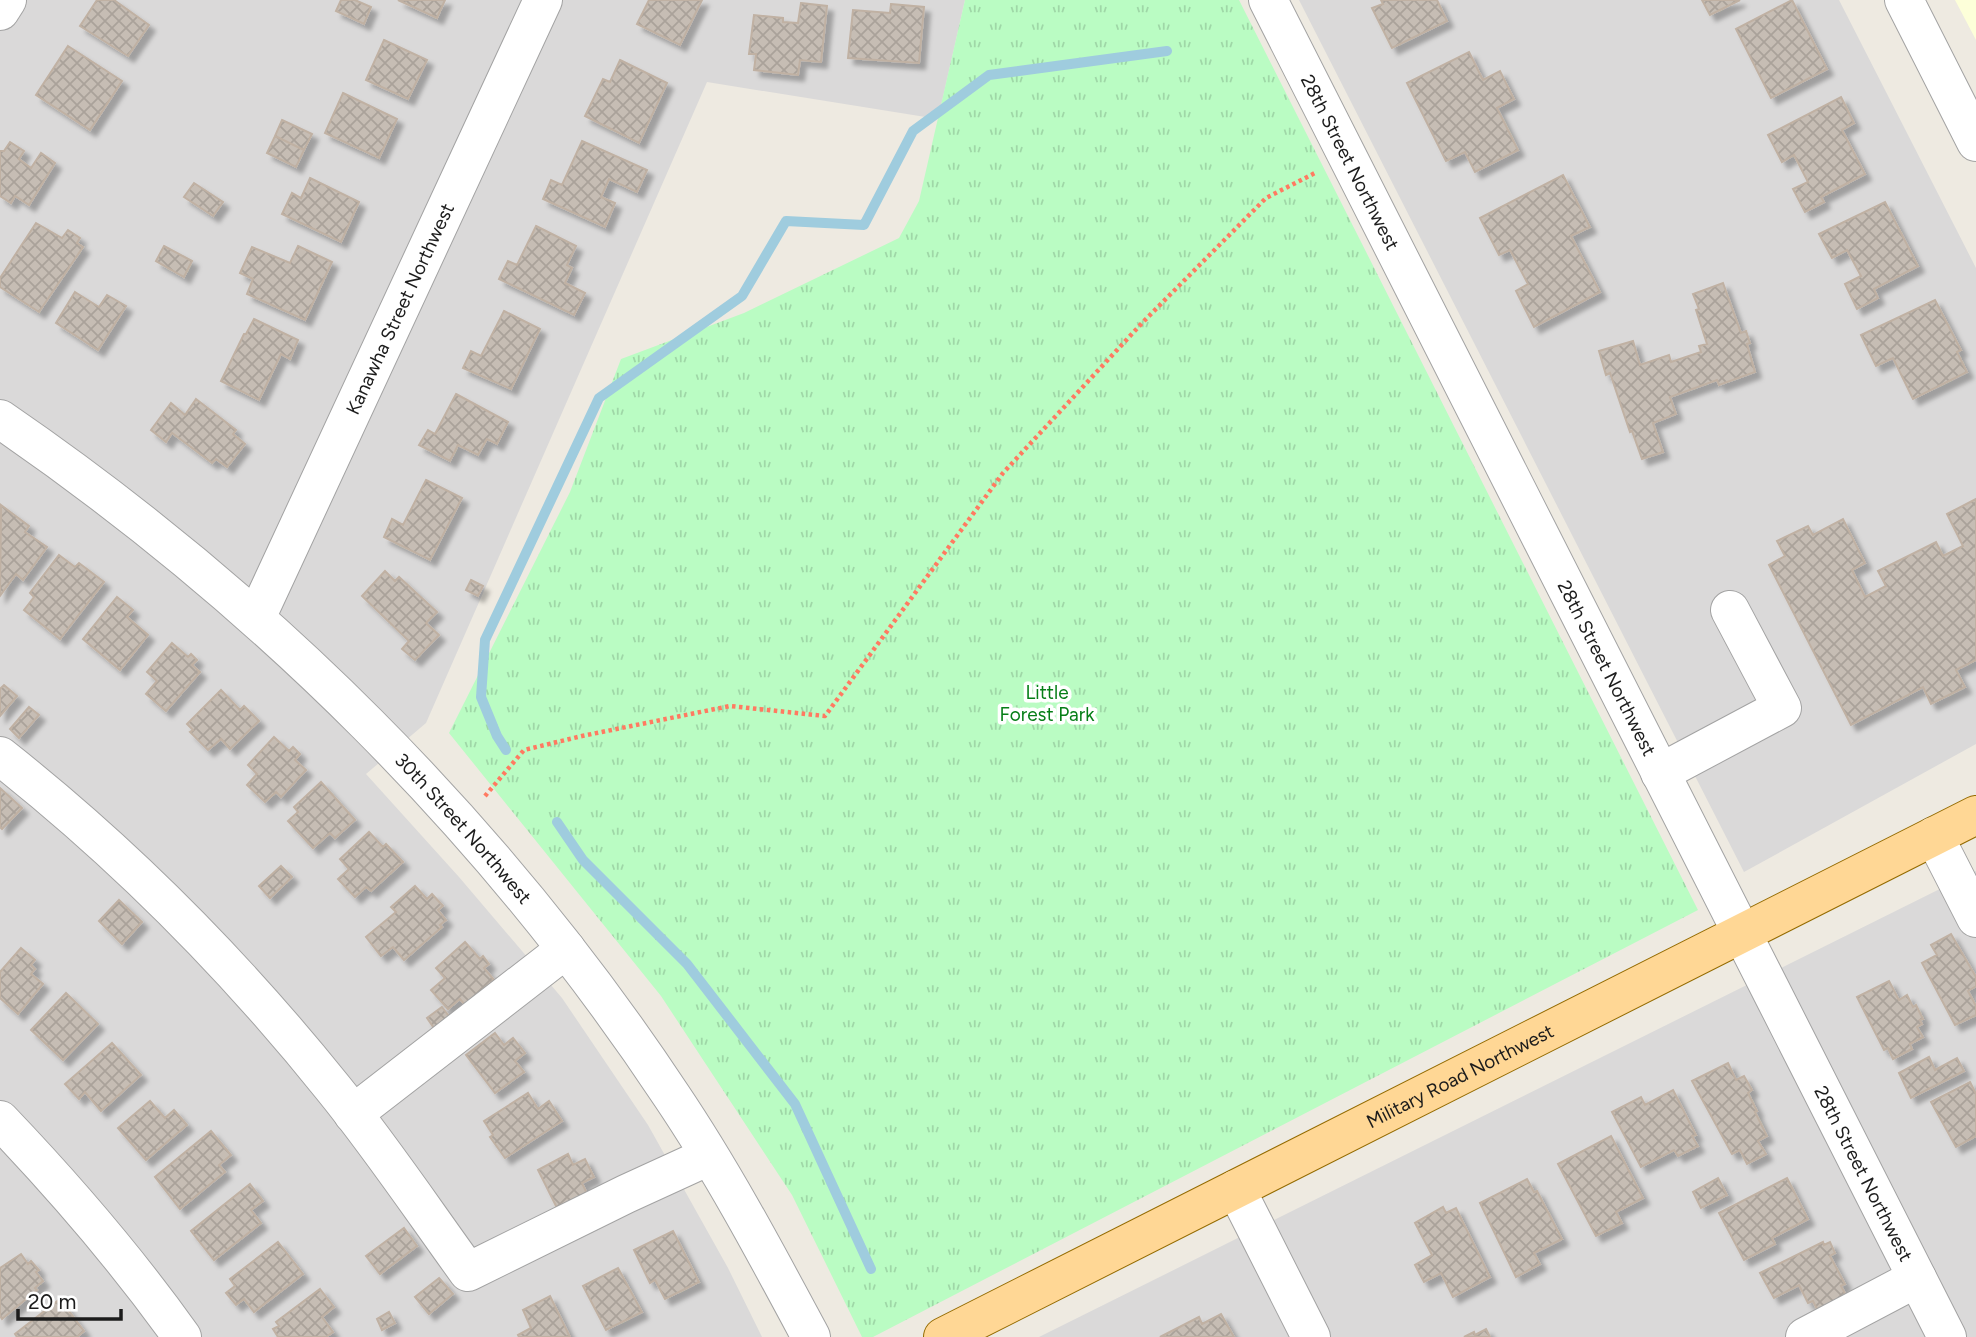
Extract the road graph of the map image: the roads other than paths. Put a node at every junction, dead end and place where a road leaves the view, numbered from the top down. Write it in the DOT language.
graph roads {
  1 [pos="7,0"];
  2 [pos="543,0"];
  3 [pos="1268,0"];
  4 [pos="1904,0"];
  5 [pos="0,11"];
  6 [pos="1976,142"];
  7 [pos="0,419"];
  8 [pos="1730,610"];
  9 [pos="256,618"];
  10 [pos="0,756"];
  11 [pos="1660,773"];
  12 [pos="1976,814"];
  13 [pos="1934,836"];
  14 [pos="1976,918"];
  15 [pos="1742,933"];
  16 [pos="566,949"];
  17 [pos="353,1114"];
  18 [pos="0,1120"];
  19 [pos="709,1156"];
  20 [pos="1236,1189"];
  21 [pos="1917,1278"];
  22 [pos="182,1337"];
  23 [pos="811,1337"];
  24 [pos="943,1337"];
  25 [pos="1311,1337"];
  26 [pos="1805,1337"];
  27 [pos="1947,1337"];
  1 -- 5 [label="street"];
  2 -- 9 [label="street, Kanawha Street Northwest"];
  3 -- 11 [label="street, 28th Street Northwest"];
  4 -- 6 [label="street"];
  7 -- 9 [label="street, 30th Street Northwest"];
  8 -- 11 [label="street"];
  9 -- 16 [label="street, 30th Street Northwest"];
  10 -- 17 [label="street"];
  11 -- 15 [label="street, 28th Street Northwest"];
  12 -- 13 [label="main road, Military Road Northwest"];
  13 -- 14 [label="street"];
  13 -- 15 [label="main road, Military Road Northwest"];
  15 -- 20 [label="main road, Military Road Northwest"];
  15 -- 21 [label="street, 28th Street Northwest"];
  16 -- 17 [label="street"];
  16 -- 19 [label="street, 30th Street Northwest"];
  17 -- 19 [label="street"];
  18 -- 22 [label="street"];
  19 -- 23 [label="street, 30th Street Northwest"];
  20 -- 24 [label="main road, Military Road Northwest"];
  20 -- 25 [label="street"];
  21 -- 26 [label="street"];
  21 -- 27 [label="street, 28th Street Northwest"];
}
